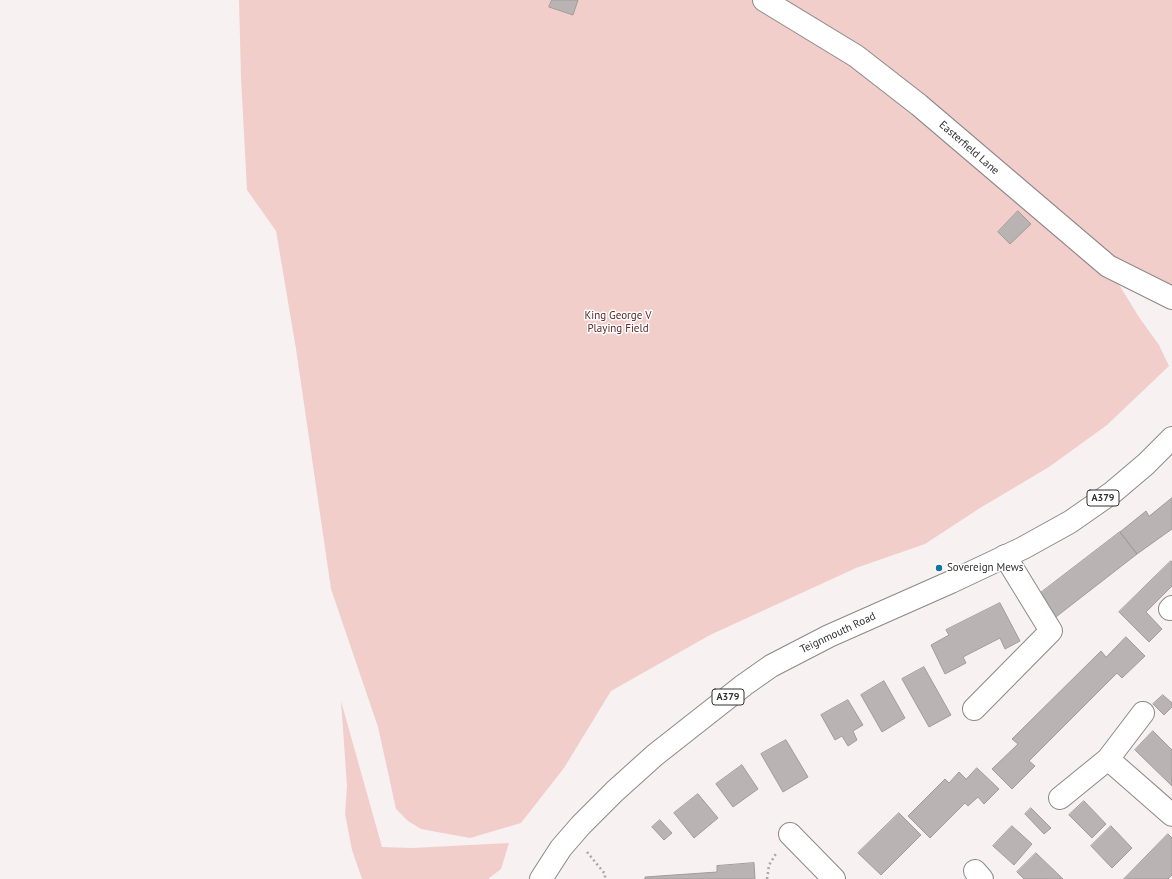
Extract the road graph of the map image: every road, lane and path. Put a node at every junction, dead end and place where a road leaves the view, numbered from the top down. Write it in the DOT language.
graph roads {
  1 [pos="764,0"];
  2 [pos="1172,298"];
  3 [pos="1172,438"];
  4 [pos="1005,556"];
  5 [pos="974,709"];
  6 [pos="1143,713"];
  7 [pos="1108,759"];
  8 [pos="1060,798"];
  9 [pos="1172,815"];
  10 [pos="573,834"];
  11 [pos="790,834"];
  12 [pos="541,879"];
  13 [pos="605,879"];
  14 [pos="767,879"];
  15 [pos="834,879"];
  1 -- 2 [label="street, Easterfield Lane"];
  3 -- 4 [label="street, Teignmouth Road / A379"];
  4 -- 5 [label="street"];
  4 -- 10 [label="street, Teignmouth Road / A379"];
  6 -- 7 [label="street"];
  7 -- 8 [label="street"];
  7 -- 9 [label="street"];
  10 -- 12 [label="street, Teignmouth Road / A379"];
  10 -- 13 [label="path"];
  11 -- 14 [label="path"];
  11 -- 15 [label="street"];
}
